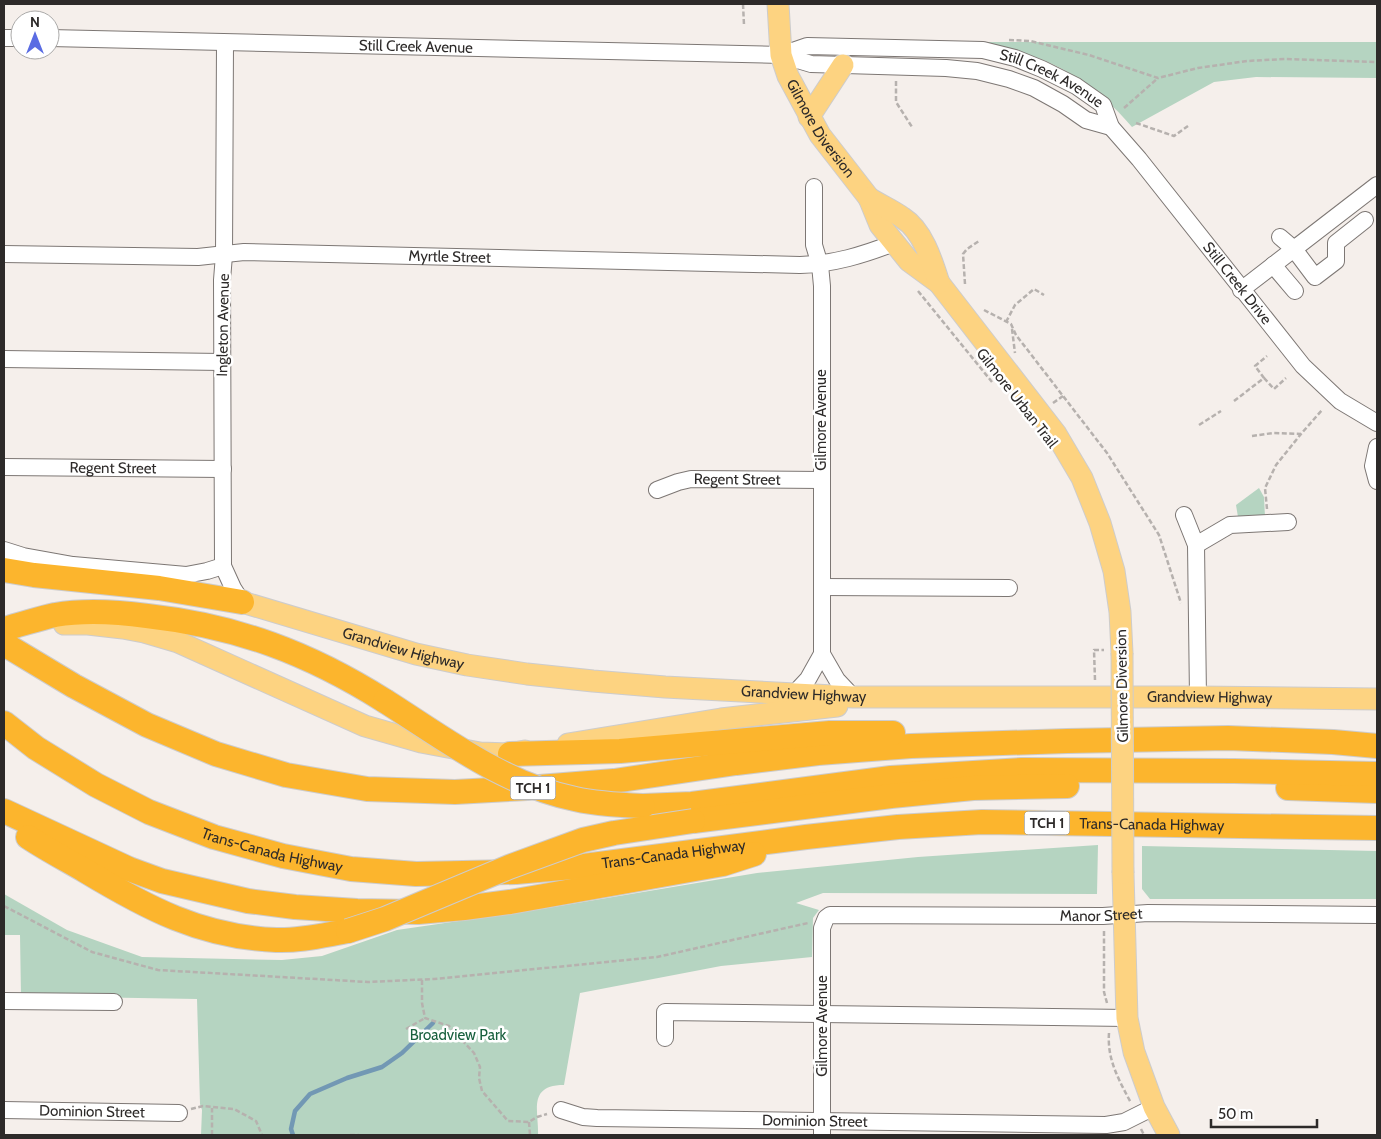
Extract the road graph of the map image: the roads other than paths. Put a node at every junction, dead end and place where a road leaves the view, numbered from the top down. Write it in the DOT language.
graph roads {
  1 [pos="778,4"];
  2 [pos="60,38"];
  3 [pos="224,43"];
  4 [pos="781,55"];
  5 [pos="843,65"];
  6 [pos="810,118"];
  7 [pos="1111,127"];
  8 [pos="1377,185"];
  9 [pos="814,188"];
  10 [pos="869,198"];
  11 [pos="1365,220"];
  12 [pos="1280,237"];
  13 [pos="894,244"];
  14 [pos="1294,249"];
  15 [pos="4,254"];
  16 [pos="224,255"];
  17 [pos="820,264"];
  18 [pos="1273,265"];
  19 [pos="939,282"];
  20 [pos="1241,290"];
  21 [pos="1294,291"];
  22 [pos="4,359"];
  23 [pos="222,362"];
  24 [pos="1377,423"];
  25 [pos="1377,447"];
  26 [pos="4,467"];
  27 [pos="223,469"];
  28 [pos="821,480"];
  29 [pos="1377,481"];
  30 [pos="657,490"];
  31 [pos="1184,516"];
  32 [pos="1288,522"];
  33 [pos="1196,545"];
  34 [pos="4,550"];
  35 [pos="223,566"];
  36 [pos="4,570"];
  37 [pos="822,587"];
  38 [pos="1009,588"];
  39 [pos="242,602"];
  40 [pos="59,619"];
  41 [pos="6,633"];
  42 [pos="822,654"];
  43 [pos="794,694"];
  44 [pos="853,697"];
  45 [pos="1198,697"];
  46 [pos="944,698"];
  47 [pos="1377,699"];
  48 [pos="4,723"];
  49 [pos="1067,741"];
  50 [pos="1377,746"];
  51 [pos="510,754"];
  52 [pos="1377,774"];
  53 [pos="1377,791"];
  54 [pos="4,811"];
  55 [pos="4,821"];
  56 [pos="1377,828"];
  57 [pos="806,837"];
  58 [pos="1125,915"];
  59 [pos="1377,915"];
  60 [pos="826,918"];
  61 [pos="4,1001"];
  62 [pos="114,1002"];
  63 [pos="821,1014"];
  64 [pos="1127,1018"];
  65 [pos="665,1038"];
  66 [pos="1154,1107"];
  67 [pos="4,1110"];
  68 [pos="561,1110"];
  69 [pos="179,1112"];
  70 [pos="822,1128"];
  71 [pos="1113,1130"];
  72 [pos="1169,1135"];
  1 -- 4 [label="main road"];
  2 -- 3 [label="street, Still Creek Avenue"];
  3 -- 4 [label="street, Still Creek Avenue"];
  3 -- 16 [label="street, Ingleton Avenue"];
  4 -- 5 [label="street, Still Creek Avenue"];
  4 -- 6 [label="main road, Gilmore Diversion"];
  4 -- 7 [label="street, Still Creek Avenue"];
  5 -- 6 [label="main road"];
  5 -- 7 [label="street, Still Creek Avenue"];
  6 -- 10 [label="main road, Gilmore Diversion"];
  7 -- 20 [label="street, Still Creek Drive"];
  8 -- 14 [label="street"];
  9 -- 17 [label="street, Gilmore Avenue"];
  10 -- 13 [label="main road, Gilmore Diversion"];
  10 -- 19 [label="main road, Gilmore Diversion"];
  11 -- 14 [label="street"];
  12 -- 14 [label="street"];
  13 -- 17 [label="street, Myrtle Street"];
  13 -- 19 [label="main road, Gilmore Diversion"];
  14 -- 18 [label="street"];
  15 -- 16 [label="street, Myrtle Street"];
  16 -- 17 [label="street, Myrtle Street"];
  16 -- 23 [label="street, Ingleton Avenue"];
  17 -- 28 [label="street, Gilmore Avenue"];
  18 -- 20 [label="street"];
  18 -- 21 [label="street"];
  19 -- 58 [label="main road, Gilmore Diversion, bridge"];
  20 -- 24 [label="street, Still Creek Drive"];
  22 -- 23 [label="street"];
  23 -- 27 [label="street, Ingleton Avenue"];
  25 -- 29 [label="street"];
  26 -- 27 [label="street, Regent Street"];
  27 -- 35 [label="street, Ingleton Avenue"];
  28 -- 30 [label="street, Regent Street"];
  28 -- 37 [label="street, Gilmore Avenue"];
  31 -- 33 [label="street"];
  32 -- 33 [label="street"];
  33 -- 45 [label="street"];
  34 -- 35 [label="street"];
  35 -- 39 [label="street, Ingleton Avenue"];
  36 -- 39 [label="highway"];
  37 -- 38 [label="street"];
  37 -- 42 [label="street, Gilmore Avenue"];
  39 -- 43 [label="main road, Grandview Highway"];
  40 -- 41 [label="highway"];
  40 -- 51 [label="main road"];
  40 -- 52 [label="highway, bridge"];
  41 -- 49 [label="highway, TCH 1"];
  42 -- 43 [label="street, Gilmore Avenue"];
  42 -- 44 [label="street, Gilmore Avenue"];
  43 -- 44 [label="main road, Grandview Highway"];
  44 -- 46 [label="main road, Grandview Highway"];
  45 -- 46 [label="main road, Grandview Highway"];
  45 -- 47 [label="main road, Grandview Highway"];
  46 -- 51 [label="main road"];
  48 -- 57 [label="highway, Trans-Canada Highway / TCH 1"];
  49 -- 50 [label="highway, TCH 1"];
  49 -- 51 [label="highway"];
  53 -- 55 [label="highway, bridge"];
  54 -- 57 [label="highway"];
  56 -- 57 [label="highway, Trans-Canada Highway / TCH 1"];
  58 -- 59 [label="street, Manor Street"];
  58 -- 60 [label="street, Manor Street"];
  58 -- 64 [label="main road, Gilmore Diversion"];
  60 -- 63 [label="street, Gilmore Avenue"];
  61 -- 62 [label="street"];
  63 -- 64 [label="street"];
  63 -- 65 [label="street"];
  63 -- 70 [label="street, Gilmore Avenue"];
  64 -- 66 [label="main road, Gilmore Diversion"];
  66 -- 71 [label="street, Dominion Street"];
  66 -- 72 [label="main road, Gilmore Diversion"];
  67 -- 69 [label="street, Dominion Street"];
  68 -- 70 [label="street, Dominion Street"];
  70 -- 71 [label="street, Dominion Street"];
}
